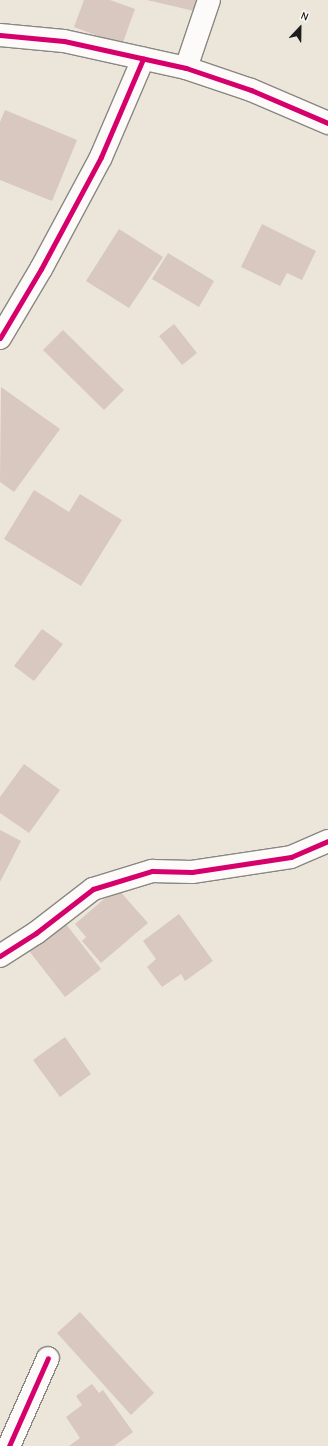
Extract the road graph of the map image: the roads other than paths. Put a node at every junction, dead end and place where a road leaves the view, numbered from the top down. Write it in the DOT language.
graph roads {
  1 [pos="209,0"];
  2 [pos="0,35"];
  3 [pos="143,59"];
  4 [pos="186,68"];
  5 [pos="328,123"];
  6 [pos="0,338"];
  7 [pos="328,842"];
  8 [pos="0,956"];
  9 [pos="48,1358"];
  10 [pos="9,1446"];
  1 -- 4 [label="street"];
  2 -- 3 [label="street"];
  3 -- 4 [label="street"];
  3 -- 6 [label="street"];
  4 -- 5 [label="street"];
  7 -- 8 [label="street"];
  9 -- 10 [label="street"];
}
